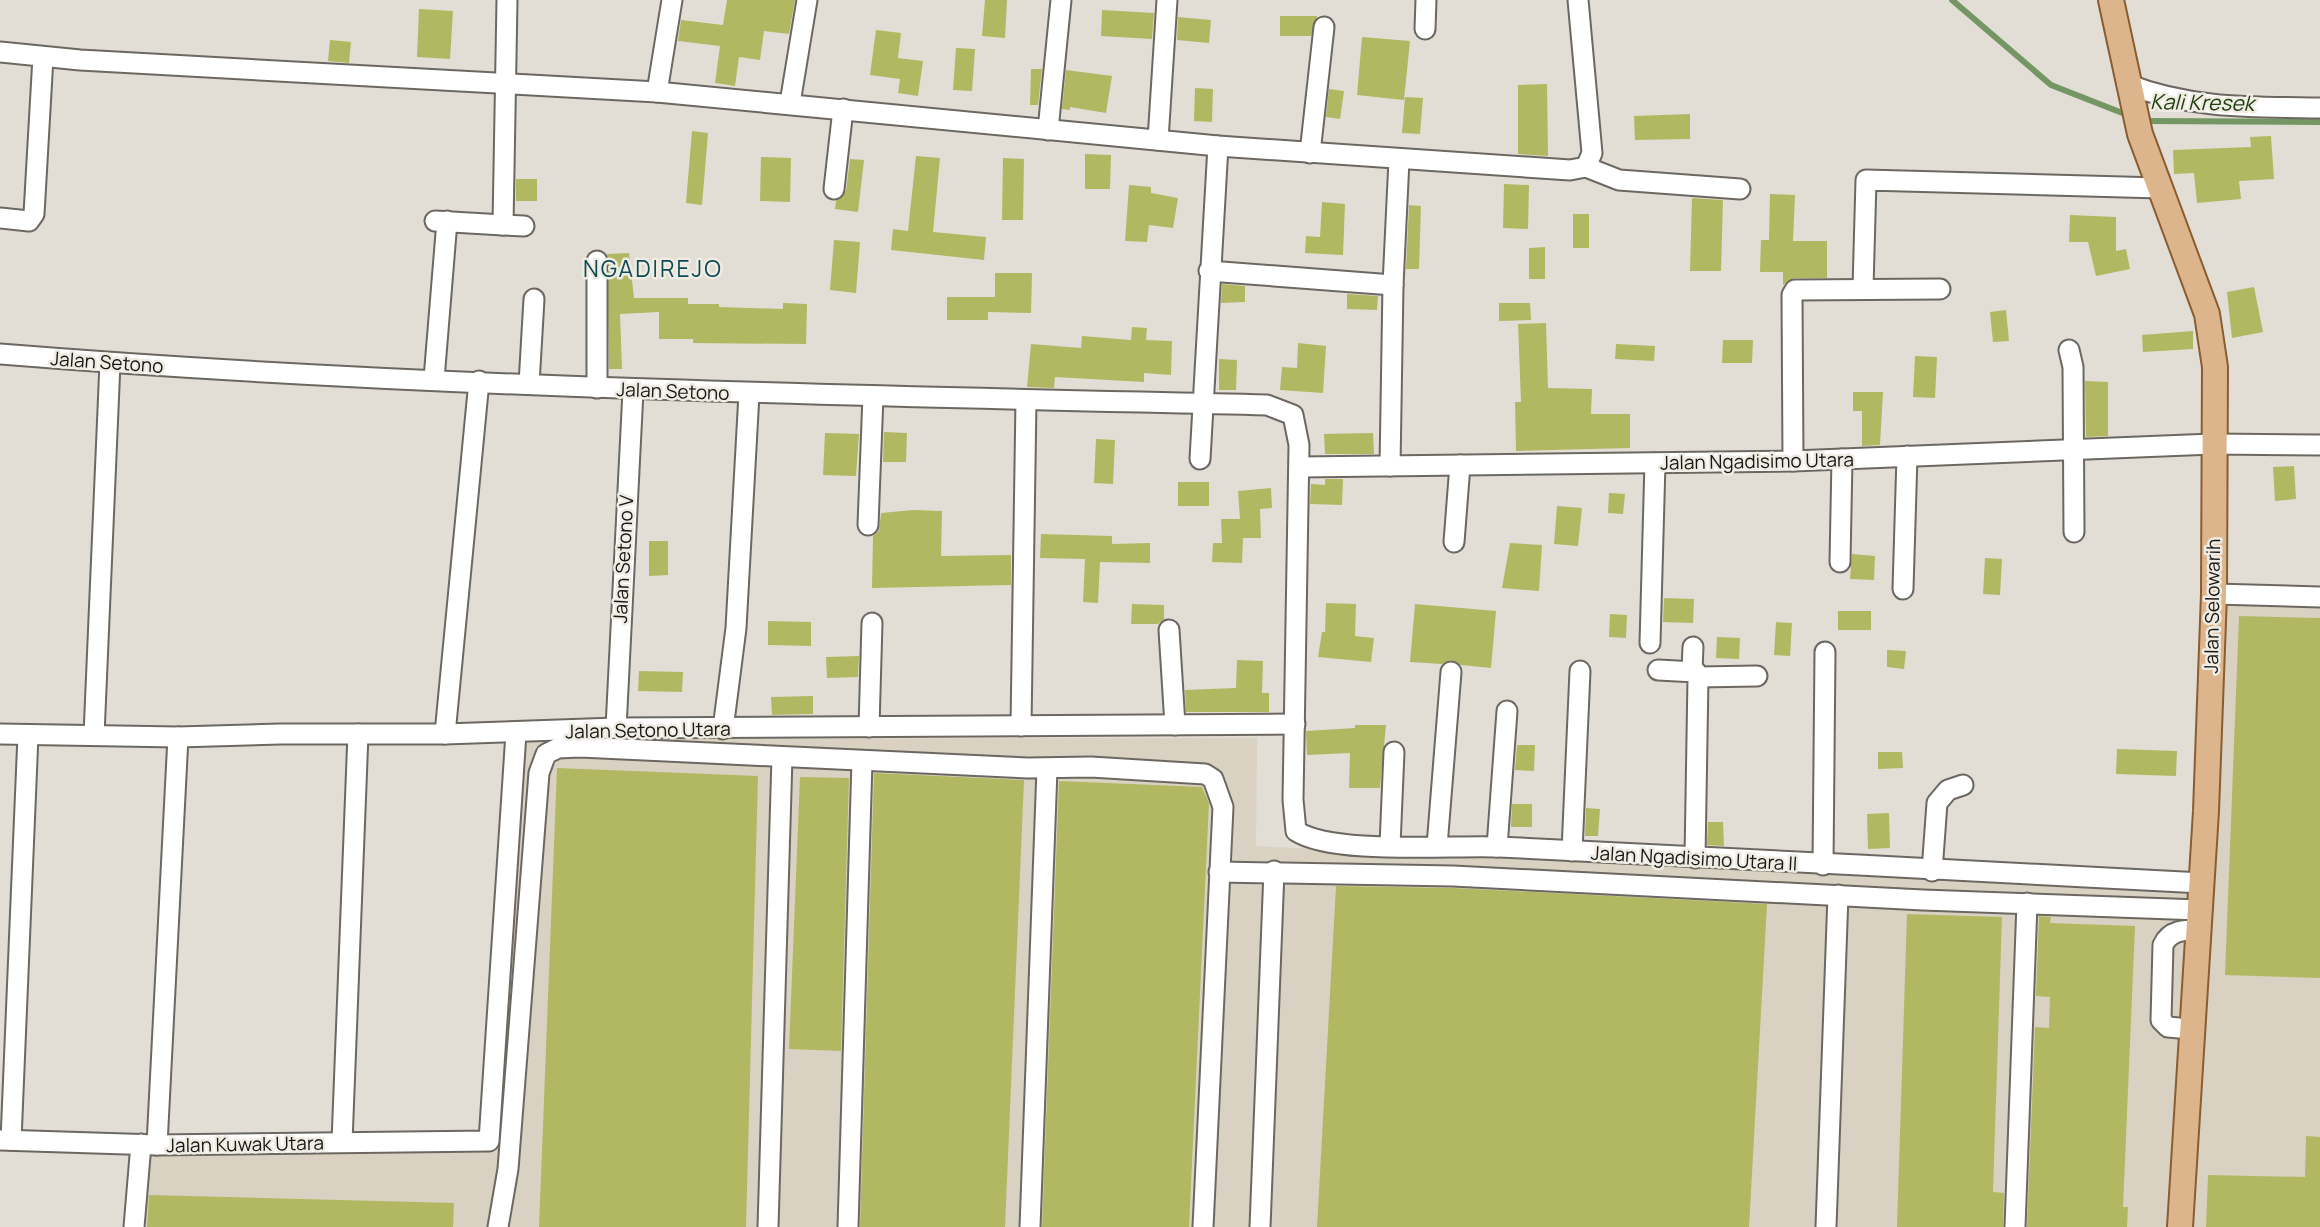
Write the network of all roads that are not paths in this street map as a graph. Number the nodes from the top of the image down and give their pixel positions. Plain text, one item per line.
1 (507, 0) edge
2 (673, 0) edge
3 (807, 0) edge
4 (1061, 0) edge
5 (1167, 0) edge
6 (1426, 0) edge
7 (1578, 0) edge
8 (2111, 0) edge
9 (1324, 27) dead end
10 (1425, 29) dead end
11 (0, 52) edge
12 (43, 57) junction
13 (506, 82) junction
14 (2129, 89) junction
15 (657, 92) junction
16 (790, 103) junction
17 (843, 108) junction
18 (2320, 108) edge
19 (1048, 130) junction
20 (1158, 140) junction
21 (1219, 146) junction
22 (1310, 153) junction
23 (1399, 160) junction
24 (1586, 167) junction
25 (2160, 188) junction
26 (834, 189) dead end
27 (1740, 189) dead end
28 (0, 218) edge
29 (503, 225) junction
30 (524, 226) dead end
31 (597, 261) dead end
32 (1209, 271) junction
33 (1393, 285) junction
34 (1863, 288) junction
35 (1940, 289) dead end
36 (534, 299) dead end
37 (2070, 350) dead end
38 (0, 354) edge
39 (110, 363) junction
40 (434, 379) junction
41 (479, 381) junction
42 (529, 384) junction
43 (597, 388) junction
44 (633, 391) junction
45 (749, 394) junction
46 (873, 396) junction
47 (1026, 400) junction
48 (1205, 403) junction
49 (2213, 444) junction
50 (2320, 446) edge
51 (2074, 450) junction
52 (1907, 456) junction
53 (1200, 459) dead end
54 (1842, 459) junction
55 (1793, 461) junction
56 (1655, 463) junction
57 (1460, 465) junction
58 (1391, 466) junction
59 (1300, 467) junction
60 (867, 525) dead end
61 (2074, 532) dead end
62 (1454, 542) dead end
63 (1840, 562) dead end
64 (1903, 589) dead end
65 (2214, 594) junction
66 (2320, 597) edge
67 (872, 623) dead end
68 (1169, 630) dead end
69 (1650, 643) dead end
70 (1693, 647) dead end
71 (1825, 652) dead end
72 (1658, 670) dead end
73 (1580, 671) dead end
74 (1451, 672) dead end
75 (1695, 674) junction
76 (1757, 676) dead end
77 (1507, 711) dead end
78 (1295, 724) junction
79 (1175, 725) junction
80 (1021, 726) junction
81 (869, 727) junction
82 (616, 728) junction
83 (723, 729) junction
84 (516, 733) junction
85 (0, 734) edge
86 (358, 734) junction
87 (445, 734) junction
88 (28, 735) junction
89 (94, 735) junction
90 (178, 737) junction
91 (1394, 752) dead end
92 (782, 757) junction
93 (862, 761) junction
94 (1047, 769) junction
95 (1963, 785) dead end
96 (1390, 845) junction
97 (1437, 846) junction
98 (1497, 847) junction
99 (1572, 851) junction
100 (1695, 858) junction
101 (1823, 865) junction
102 (1274, 871) junction
103 (1932, 871) junction
104 (1219, 872) junction
105 (2202, 883) junction
106 (1838, 895) junction
107 (2027, 903) junction
108 (2200, 920) junction
109 (2179, 1028) dead end
110 (6, 1140) edge
111 (342, 1142) junction
112 (149, 1144) junction
113 (134, 1227) edge
114 (498, 1227) edge
115 (768, 1227) edge
116 (848, 1227) edge
117 (1030, 1227) edge
118 (1203, 1227) edge
119 (1260, 1227) edge
120 (1826, 1227) edge
121 (2015, 1227) edge
122 (2180, 1227) edge

1 - 13 street
2 - 15 street
3 - 16 street
4 - 19 street
5 - 20 street
6 - 10 street
7 - 24 street
8 - 14 main road, Jalan Selowarih
9 - 22 street
11 - 12 street
12 - 13 street
12 - 28 street
13 - 15 street
13 - 29 street
14 - 18 street
14 - 25 main road, Jalan Selowarih
15 - 16 street
16 - 17 street
17 - 19 street
17 - 26 street
19 - 20 street
20 - 21 street
21 - 22 street
21 - 32 street
22 - 23 street
23 - 24 street
23 - 33 street
24 - 27 street
25 - 34 street
25 - 49 main road, Jalan Selowarih
29 - 30 street
29 - 40 street
31 - 43 street
32 - 33 street
32 - 48 street
33 - 58 street
34 - 35 street
34 - 55 street
36 - 42 street
37 - 51 street
38 - 39 street, Jalan Setono
39 - 40 street, Jalan Setono
39 - 89 street
40 - 41 street, Jalan Setono
41 - 42 street, Jalan Setono
41 - 87 street
42 - 43 street, Jalan Setono
43 - 44 street, Jalan Setono
44 - 45 street, Jalan Setono
44 - 82 street, Jalan Setono V
45 - 46 street, Jalan Setono
45 - 83 street
46 - 47 street, Jalan Setono
46 - 60 street
47 - 48 street, Jalan Setono
47 - 80 street
48 - 53 street
48 - 59 street, Jalan Setono
49 - 50 street, Jalan Ngadisimo Utara
49 - 51 street, Jalan Ngadisimo Utara
49 - 65 main road, Jalan Selowarih
51 - 52 street, Jalan Ngadisimo Utara
51 - 61 street
52 - 54 street, Jalan Ngadisimo Utara
52 - 64 street
54 - 55 street, Jalan Ngadisimo Utara
54 - 63 street
55 - 56 street, Jalan Ngadisimo Utara
56 - 57 street, Jalan Ngadisimo Utara
56 - 69 street
57 - 58 street, Jalan Ngadisimo Utara
57 - 62 street
58 - 59 street, Jalan Ngadisimo Utara
59 - 78 street
65 - 66 street
65 - 105 main road, Jalan Selowarih
67 - 81 street
68 - 79 street
70 - 75 street
71 - 101 street
72 - 75 street
73 - 99 street
74 - 97 street
75 - 76 street
75 - 100 street
77 - 98 street
78 - 79 street, Jalan Setono Utara
78 - 96 street, Jalan Ngadisimo Utara II
79 - 80 street, Jalan Setono Utara
80 - 81 street, Jalan Setono Utara
81 - 83 street, Jalan Setono Utara
82 - 83 street, Jalan Setono Utara
82 - 84 street, Jalan Setono Utara
84 - 87 street, Jalan Setono Utara
84 - 111 street, Jalan Kuwak Utara
85 - 88 street, Jalan Setono Utara
86 - 87 street, Jalan Setono Utara
86 - 90 street, Jalan Setono Utara
86 - 111 street
88 - 89 street, Jalan Setono Utara
88 - 110 street
89 - 90 street, Jalan Setono Utara
90 - 112 street
91 - 96 street
92 - 93 street
92 - 114 street
92 - 115 street
93 - 94 street
93 - 116 street
94 - 104 street
94 - 117 street
95 - 103 street
96 - 97 street, Jalan Ngadisimo Utara II
97 - 98 street, Jalan Ngadisimo Utara II
98 - 99 street, Jalan Ngadisimo Utara II
99 - 100 street, Jalan Ngadisimo Utara II
100 - 101 street, Jalan Ngadisimo Utara II
101 - 103 street, Jalan Ngadisimo Utara II
102 - 104 street
102 - 106 street
102 - 119 street
103 - 105 street, Jalan Ngadisimo Utara II
104 - 118 street
105 - 108 main road, Jalan Selowarih
106 - 107 street
106 - 120 street
107 - 108 street
107 - 121 street
108 - 109 street
108 - 122 main road, Jalan Selowarih
110 - 112 street, Jalan Kuwak Utara
111 - 112 street, Jalan Kuwak Utara
112 - 113 street

